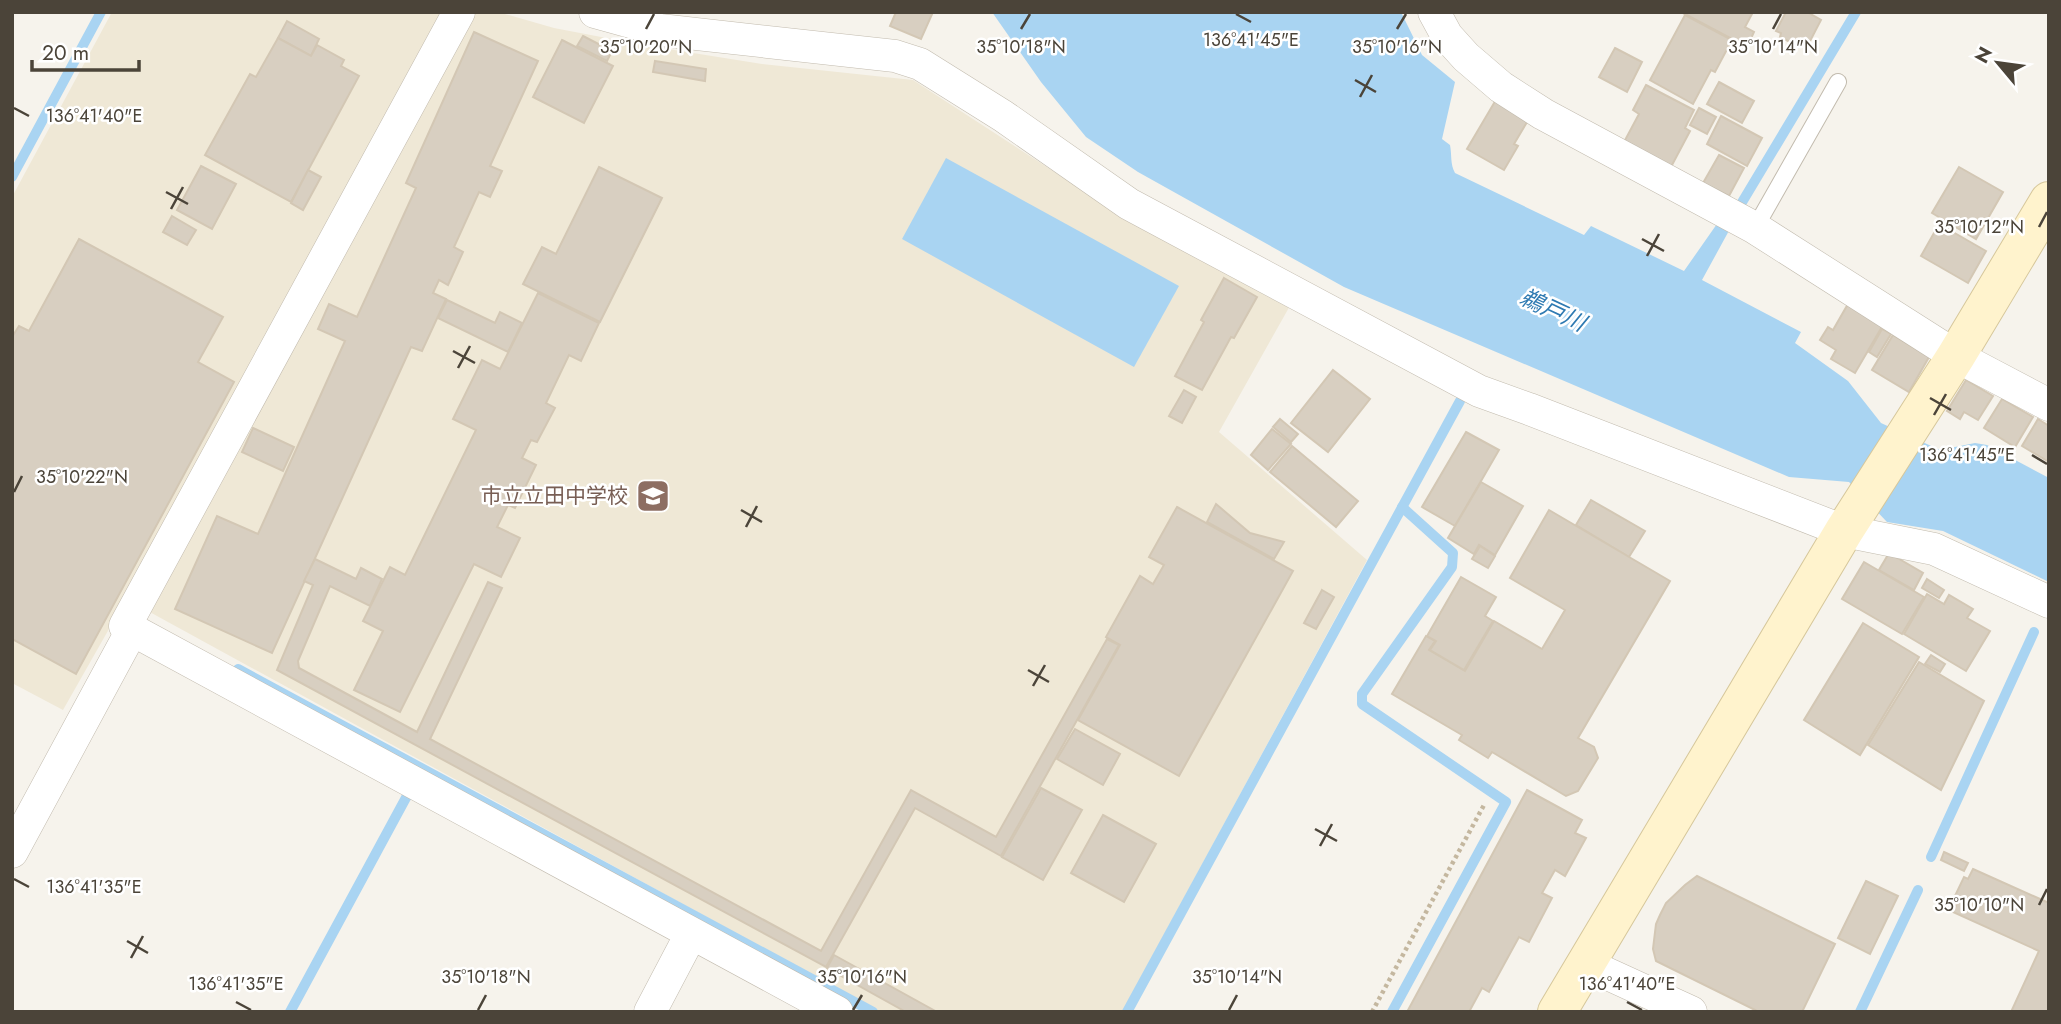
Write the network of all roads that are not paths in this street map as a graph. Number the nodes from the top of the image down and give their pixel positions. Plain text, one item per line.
1 (459, 12) edge
2 (595, 12) edge
3 (1434, 12) edge
4 (1838, 82) dead end
5 (2049, 201) edge
6 (1755, 228) junction
7 (1956, 356) junction
8 (2049, 405) edge
9 (1852, 518) junction
10 (2049, 602) edge
11 (132, 630) junction
12 (12, 852) edge
13 (691, 934) junction
14 (1586, 964) junction
15 (650, 1012) edge
16 (837, 1012) edge
17 (1557, 1012) edge
18 (1691, 1012) edge

1 - 11 street
2 - 9 street
3 - 6 street
4 - 6 lane
5 - 7 street
6 - 7 street
7 - 8 street
7 - 9 street
9 - 10 street
9 - 14 street
11 - 12 street
11 - 13 street
13 - 15 street
13 - 16 street
14 - 17 street
14 - 18 street

